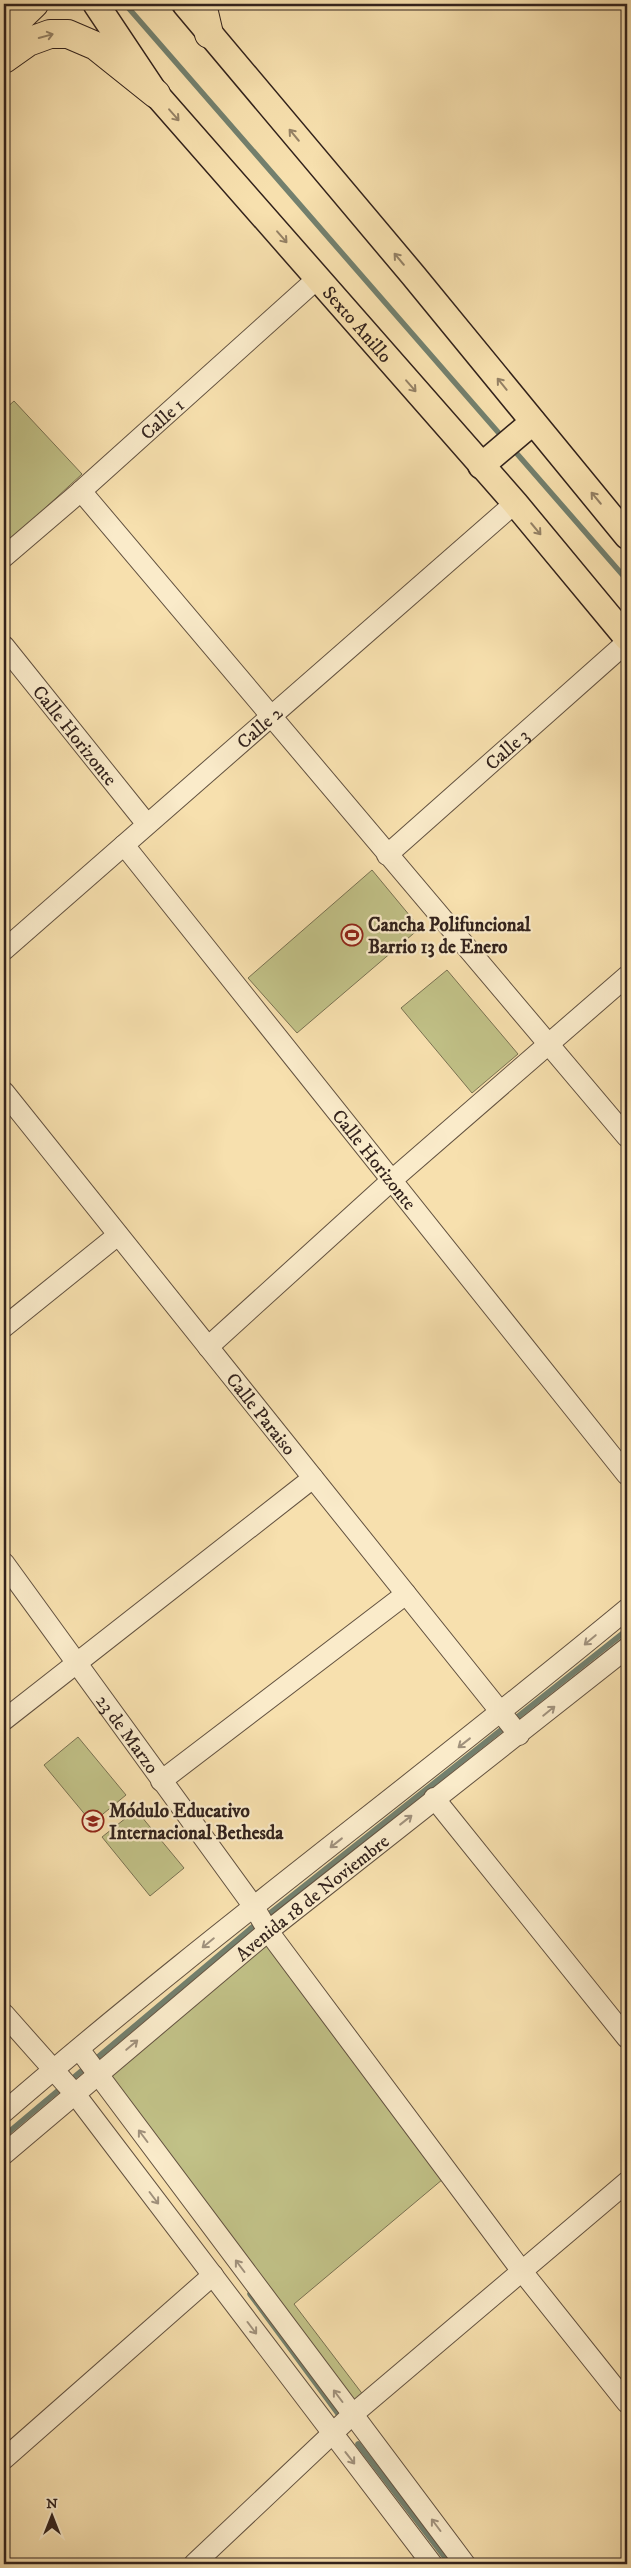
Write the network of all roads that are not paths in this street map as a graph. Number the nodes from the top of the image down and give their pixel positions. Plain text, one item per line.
1 (34, 4) edge
2 (96, 4) edge
3 (184, 4) edge
4 (202, 4) edge
5 (4, 34) edge
6 (210, 34) junction
7 (4, 59) edge
8 (156, 94) junction
9 (318, 278) junction
10 (527, 427) junction
11 (490, 459) junction
12 (81, 491) junction
13 (514, 503) junction
14 (627, 536) edge
15 (4, 557) edge
16 (627, 638) edge
17 (627, 642) edge
18 (4, 646) edge
19 (270, 716) junction
20 (146, 824) junction
21 (124, 845) junction
22 (387, 855) junction
23 (4, 950) edge
24 (627, 976) edge
25 (548, 1043) junction
26 (4, 1092) edge
27 (627, 1137) edge
28 (392, 1180) junction
29 (118, 1235) junction
30 (4, 1327) edge
31 (208, 1347) junction
32 (627, 1475) edge
33 (313, 1478) junction
34 (4, 1563) edge
35 (406, 1594) junction
36 (627, 1609) edge
37 (627, 1648) edge
38 (77, 1662) junction
39 (4, 1720) edge
40 (510, 1724) junction
41 (161, 1781) junction
42 (434, 1798) junction
43 (260, 1919) junction
44 (4, 2014) edge
45 (627, 2038) edge
46 (89, 2065) junction
47 (55, 2073) junction
48 (75, 2092) junction
49 (4, 2112) edge
50 (4, 2154) edge
51 (627, 2182) edge
52 (521, 2270) junction
53 (213, 2275) junction
54 (627, 2402) edge
55 (352, 2415) junction
56 (332, 2436) junction
57 (4, 2459) edge
58 (194, 2564) edge
59 (432, 2564) edge
60 (465, 2564) edge

1 - 5 highway
2 - 8 main road, Sexto Anillo
3 - 6 main road
4 - 6 highway
10 -> 6 main road
7 -> 8 highway
8 -> 9 main road, Sexto Anillo
9 -> 11 main road, Sexto Anillo
9 - 12 street, Calle 1
10 - 11 main road
14 -> 10 main road
11 - 13 main road, Sexto Anillo
12 - 15 street, Calle 1
12 - 19 street
13 -> 16 main road, Sexto Anillo
13 - 19 street, Calle 2
17 - 22 street, Calle 3
18 - 20 street, Calle Horizonte
19 - 20 street, Calle 2
19 - 22 street
20 - 21 street, Calle 2
21 - 23 street, Calle 2
21 - 28 street, Calle Horizonte
22 - 25 street
24 - 25 street
25 - 27 street
25 - 28 street
26 - 29 street, Calle Paraiso
28 - 31 street
28 - 32 street, Calle Horizonte
29 - 30 street
29 - 31 street, Calle Paraiso
31 - 33 street, Calle Paraiso
33 - 35 street, Calle Paraiso
33 - 38 street
34 - 38 street, 23 de Marzo
35 - 40 street, Calle Paraiso
35 - 41 street
36 -> 40 street, Avenida 18 de Noviembre
40 -> 37 street, Avenida 18 de Noviembre
38 - 39 street
38 - 41 street, 23 de Marzo
40 - 42 street, Avenida 18 de Noviembre
40 -> 43 street, Avenida 18 de Noviembre
41 - 43 street, 23 de Marzo
43 -> 42 street, Avenida 18 de Noviembre
42 - 45 street
43 -> 46 street, Avenida 18 de Noviembre
46 -> 43 street, Avenida 18 de Noviembre
43 - 52 street, 23 de Marzo
44 - 47 street
46 - 47 street, Avenida 18 de Noviembre
46 - 48 street, Avenida 18 de Noviembre
55 -> 46 street
47 - 48 street
47 - 49 street, Avenida 18 de Noviembre
48 - 50 street, Avenida 18 de Noviembre
48 -> 53 street
51 - 52 street
52 - 54 street, 23 de Marzo
52 - 55 street
53 -> 56 street
53 - 57 street
55 - 56 street
60 -> 55 street
56 - 58 street
56 -> 59 street

